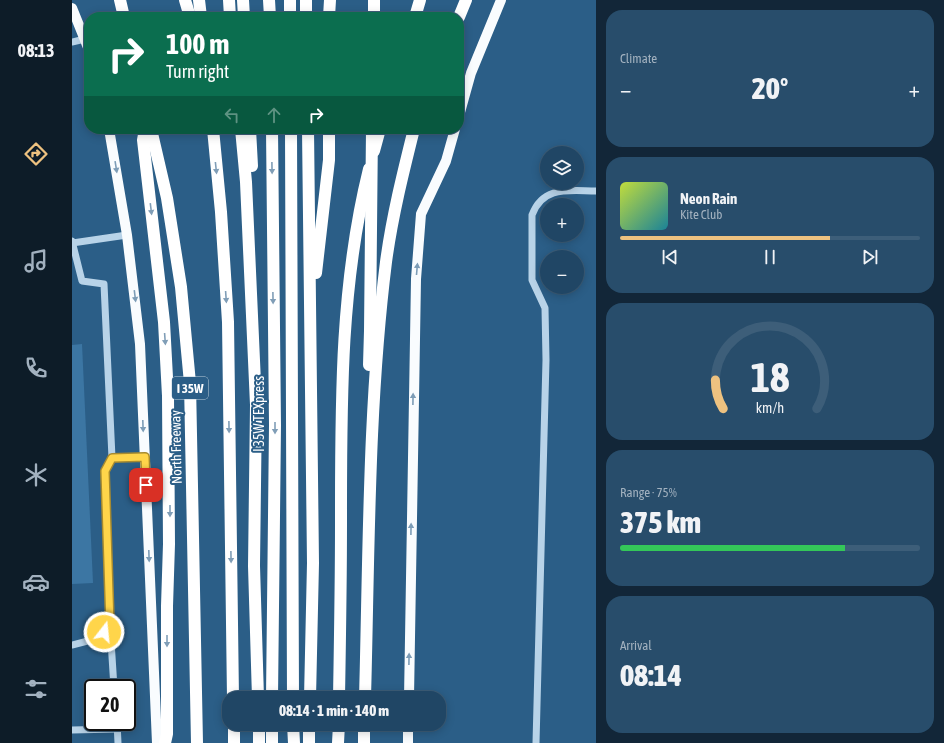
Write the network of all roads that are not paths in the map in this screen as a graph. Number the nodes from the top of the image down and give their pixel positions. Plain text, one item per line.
1 (120, 0) edge
2 (185, 0) edge
3 (199, 0) edge
4 (229, 0) edge
5 (243, 0) edge
6 (270, 0) edge
7 (290, 0) edge
8 (306, 0) edge
9 (330, 0) edge
10 (374, 0) edge
11 (420, 0) edge
12 (501, 0) edge
13 (72, 8) edge
14 (123, 12) edge
15 (189, 12) edge
16 (200, 12) edge
17 (230, 12) edge
18 (244, 12) edge
19 (270, 12) edge
20 (290, 12) edge
21 (306, 12) edge
22 (329, 12) edge
23 (374, 12) edge
24 (416, 12) edge
25 (84, 37) edge
26 (84, 39) edge
27 (72, 42) edge
28 (464, 98) edge
29 (110, 134) edge
30 (144, 134) edge
31 (152, 134) edge
32 (213, 134) edge
33 (241, 134) edge
34 (250, 134) edge
35 (272, 134) edge
36 (291, 134) edge
37 (308, 134) edge
38 (329, 134) edge
39 (372, 134) edge
40 (379, 134) edge
41 (413, 134) edge
42 (454, 134) edge
43 (596, 190) edge
44 (127, 235) junction
45 (72, 242) edge
46 (249, 247) junction
47 (310, 320) junction
48 (371, 384) junction
49 (145, 457) junction
50 (112, 458) junction
51 (110, 625) junction
52 (72, 645) edge
53 (113, 679) edge
54 (233, 691) edge
55 (258, 691) edge
56 (272, 691) edge
57 (293, 691) edge
58 (310, 691) edge
59 (339, 691) edge
60 (365, 691) edge
61 (409, 691) edge
62 (84, 729) edge
63 (72, 730) edge
64 (117, 731) edge
65 (234, 731) edge
66 (258, 731) edge
67 (272, 731) edge
68 (293, 731) edge
69 (309, 731) edge
70 (338, 731) edge
71 (364, 731) edge
72 (408, 731) edge
73 (118, 743) edge
74 (157, 743) edge
75 (165, 743) edge
76 (196, 743) edge
77 (234, 743) edge
78 (259, 743) edge
79 (272, 743) edge
80 (294, 743) edge
81 (309, 743) edge
82 (338, 743) edge
83 (364, 743) edge
84 (408, 743) edge
85 (536, 743) edge

1 - 14 highway
2 - 15 highway
3 - 16 highway
4 - 17 highway
5 - 18 highway
6 - 19 highway
7 - 20 highway
8 - 21 highway
9 - 22 highway
10 - 23 highway
11 - 24 highway
12 - 28 main road
13 - 25 main road
26 - 27 lane
29 -> 44 main road
30 -> 75 highway
31 - 76 highway, North Freeway / I 35W
32 -> 54 highway
33 - 46 highway
34 - 46 highway
35 -> 56 highway, I 35W TEXpress
36 - 57 highway
37 - 47 highway
38 - 47 highway
39 - 48 highway, bridge
40 - 59 highway
41 - 48 highway
61 -> 42 main road
43 - 85 lane
44 - 45 lane
44 -> 49 main road
45 - 50 lane
46 - 55 highway
47 - 58 highway
48 - 60 highway
49 - 50 lane
49 -> 74 main road
50 - 51 lane
51 - 52 lane
51 - 53 lane
62 - 63 lane
64 - 73 lane
65 - 77 highway
66 - 78 highway
67 - 79 highway
68 - 80 highway
69 - 81 highway
70 - 82 highway
71 - 83 highway
72 - 84 main road

